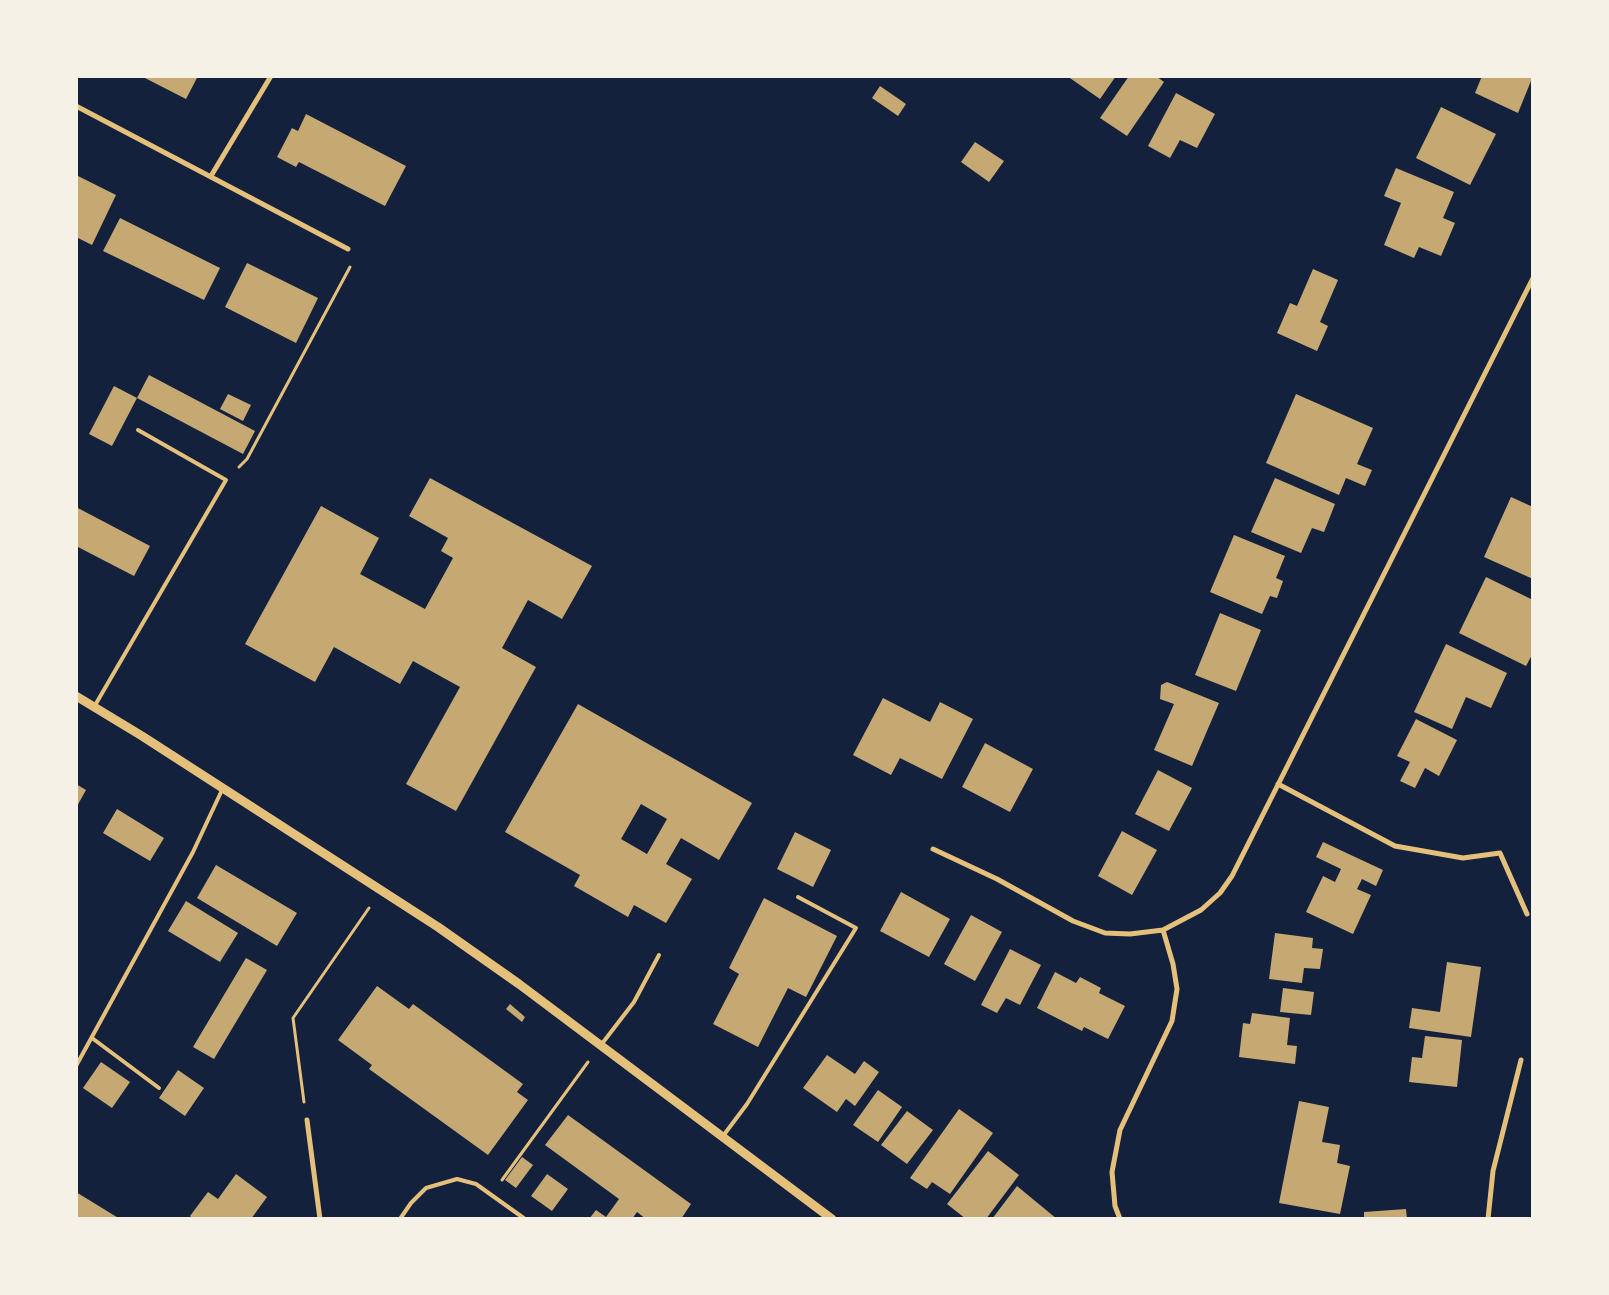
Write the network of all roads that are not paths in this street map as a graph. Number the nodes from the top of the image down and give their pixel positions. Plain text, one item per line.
1 (271, 76) edge
2 (76, 106) edge
3 (211, 176) junction
4 (348, 250) road end
5 (1533, 278) edge
6 (138, 430) dead end
7 (76, 696) edge
8 (94, 707) junction
9 (1278, 784) junction
10 (223, 788) junction
11 (934, 849) dead end
12 (798, 897) dead end
13 (1527, 914) dead end
14 (1163, 930) junction
15 (659, 955) dead end
16 (92, 1038) junction
17 (601, 1045) junction
18 (1521, 1060) dead end
19 (76, 1066) edge
20 (159, 1088) dead end
21 (306, 1120) road end
22 (723, 1136) junction
23 (320, 1219) edge
24 (400, 1219) edge
25 (525, 1219) edge
26 (832, 1219) edge
27 (1120, 1219) edge
28 (1488, 1219) edge

1 - 3 street
2 - 3 street
3 - 4 street
5 - 9 street
6 - 8 lane
7 - 8 street
8 - 10 street
9 - 13 street
9 - 14 street
10 - 16 lane
10 - 17 street
11 - 14 street
12 - 22 lane
14 - 27 street
15 - 17 lane
16 - 19 lane
16 - 20 lane
17 - 22 street
18 - 28 street
21 - 23 street
22 - 26 street
24 - 25 lane

